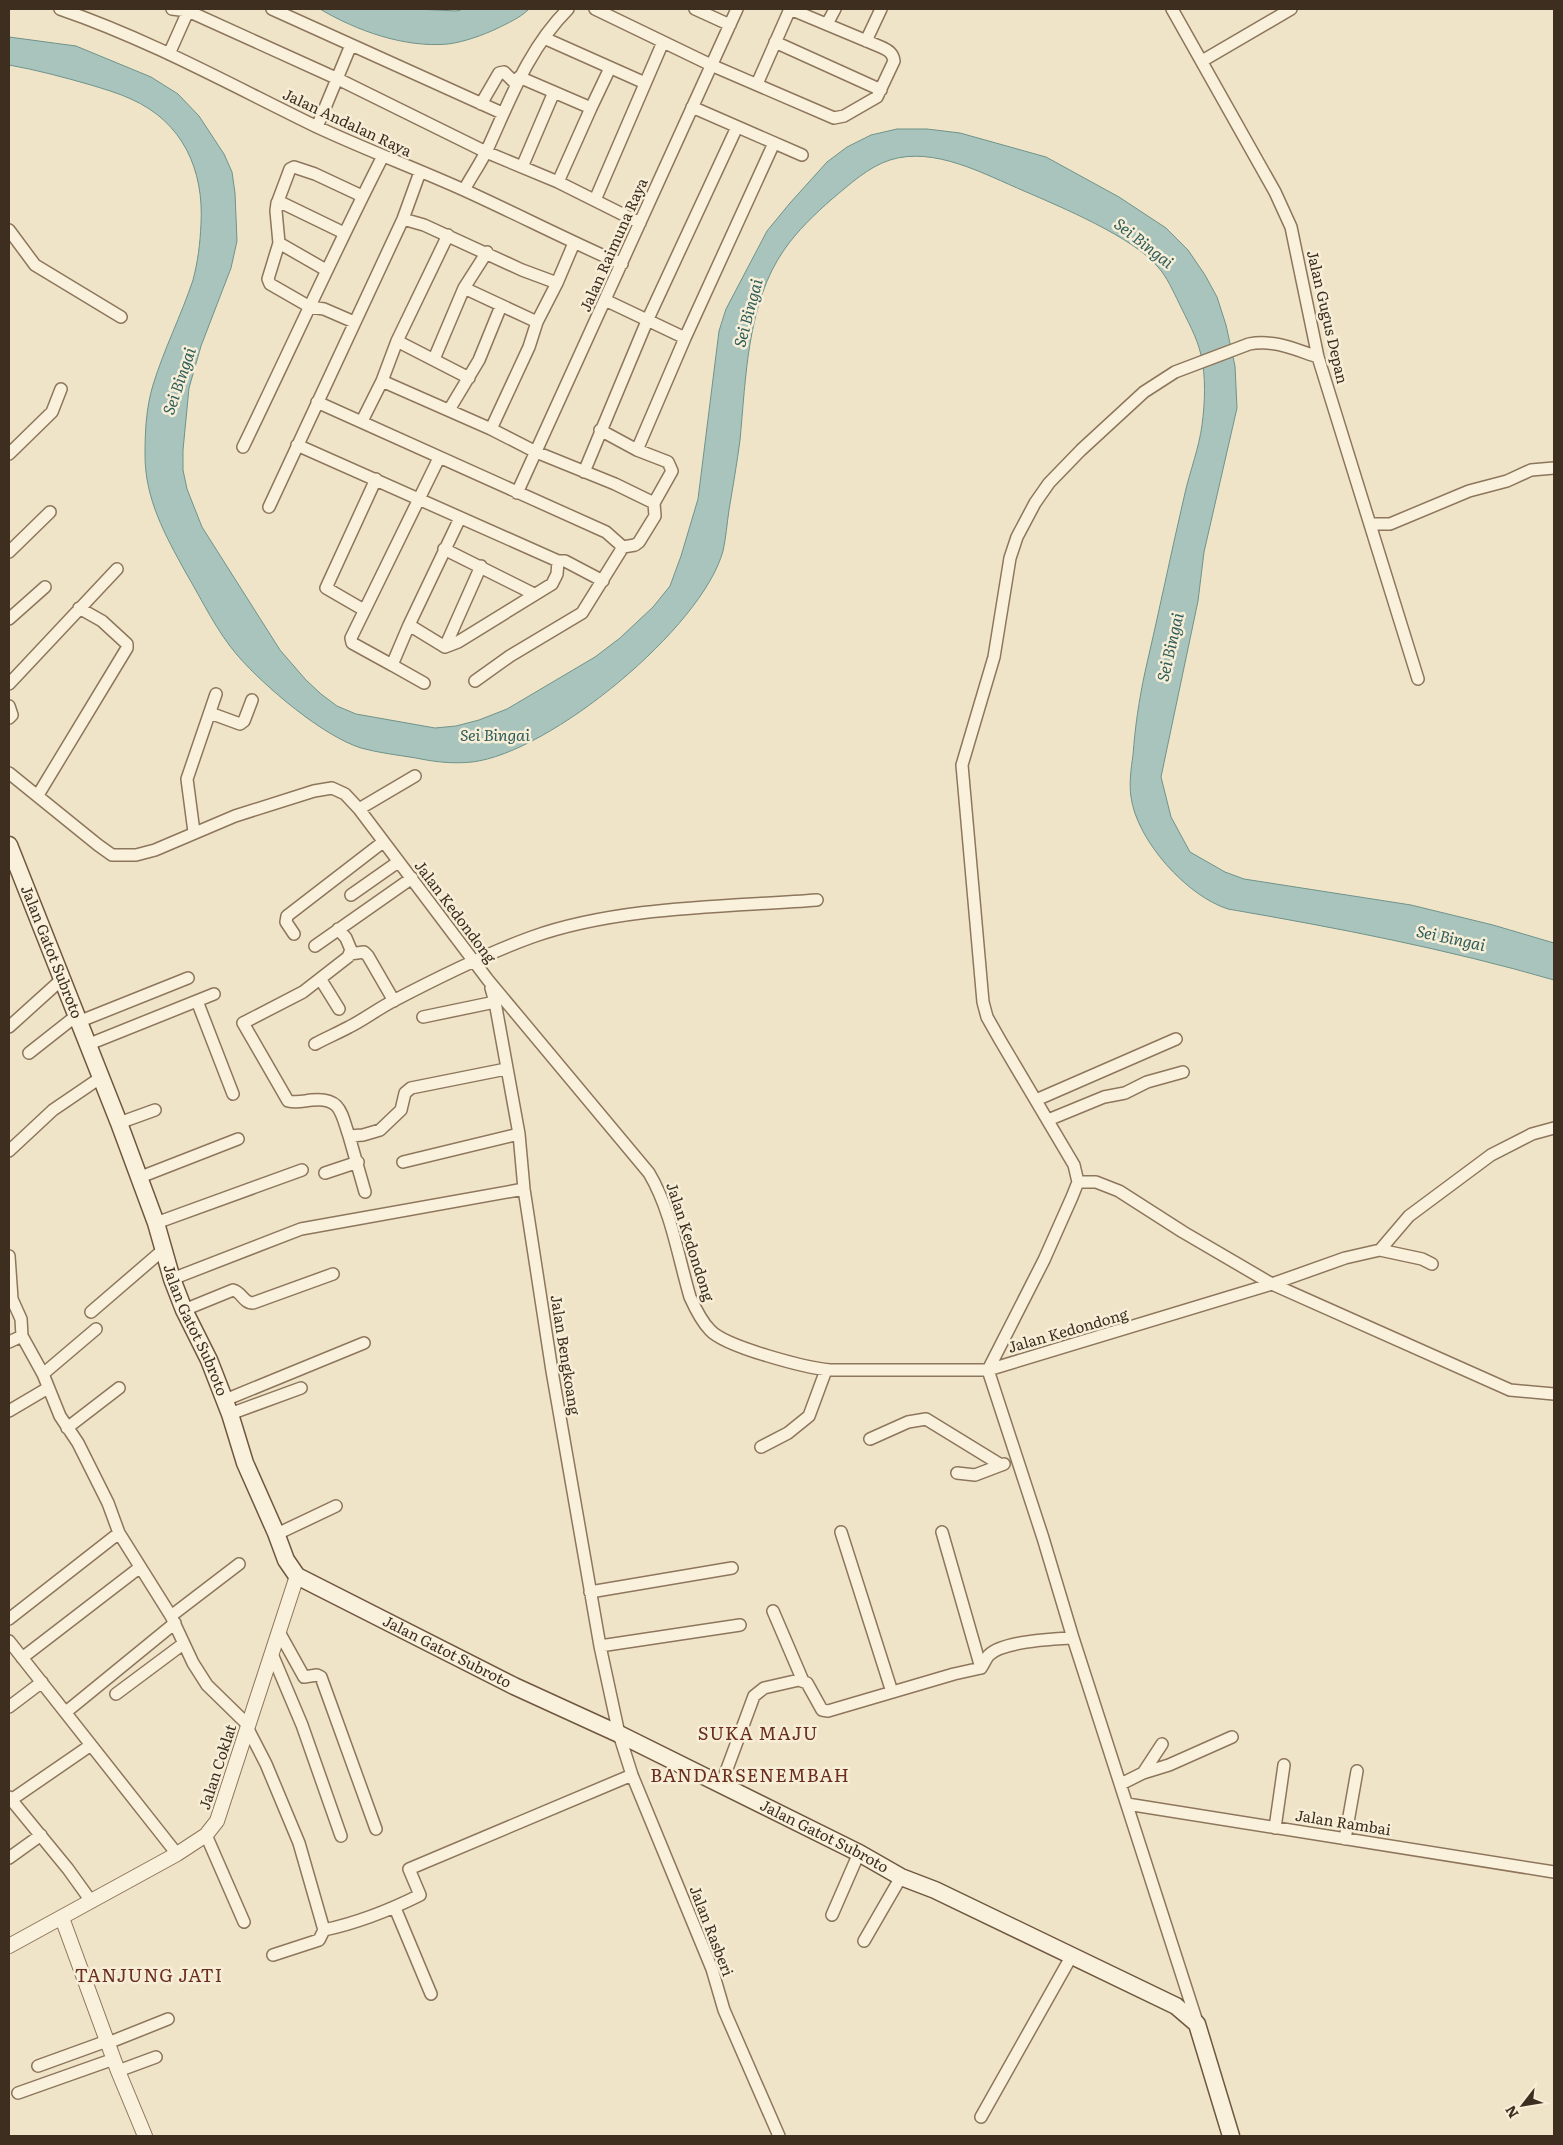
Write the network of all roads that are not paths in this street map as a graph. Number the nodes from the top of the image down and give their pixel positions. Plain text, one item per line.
1 (60, 9) edge
2 (172, 9) edge
3 (272, 9) edge
4 (568, 9) edge
5 (595, 9) edge
6 (695, 9) edge
7 (737, 9) edge
8 (835, 9) edge
9 (881, 9) edge
10 (1172, 9) edge
11 (1291, 9) edge
12 (188, 10) edge
13 (827, 24) junction
14 (730, 25) junction
15 (544, 38) junction
16 (663, 42) junction
17 (775, 42) junction
18 (866, 42) junction
19 (351, 45) junction
20 (169, 54) junction
21 (1202, 61) junction
22 (711, 65) junction
23 (610, 68) junction
24 (338, 79) junction
25 (517, 80) junction
26 (645, 82) junction
27 (757, 84) junction
28 (881, 90) junction
29 (554, 92) junction
30 (481, 104) junction
31 (692, 107) junction
32 (592, 108) junction
33 (502, 113) junction
34 (317, 127) junction
35 (737, 127) junction
36 (774, 143) junction
37 (486, 152) junction
38 (802, 155) dead end
39 (383, 156) junction
40 (522, 167) junction
41 (420, 172) junction
42 (558, 182) junction
43 (464, 190) junction
44 (362, 196) junction
45 (595, 200) junction
46 (278, 201) junction
47 (403, 219) junction
48 (640, 223) junction
49 (9, 230) edge
50 (344, 233) junction
51 (448, 235) junction
52 (278, 243) junction
53 (574, 243) junction
54 (487, 252) junction
55 (622, 264) junction
56 (326, 270) junction
57 (558, 283) junction
58 (464, 288) junction
59 (605, 300) junction
60 (501, 306) junction
61 (310, 307) junction
62 (121, 317) dead end
63 (647, 321) junction
64 (354, 322) junction
65 (537, 322) junction
66 (685, 338) junction
67 (397, 341) junction
68 (1318, 357) junction
69 (434, 359) junction
70 (470, 378) junction
71 (382, 381) junction
72 (61, 389) dead end
73 (317, 402) junction
74 (448, 410) junction
75 (362, 421) junction
76 (491, 429) junction
77 (600, 430) junction
78 (297, 445) junction
79 (243, 447) dead end
80 (637, 450) junction
81 (536, 452) junction
82 (9, 454) edge
83 (439, 458) junction
84 (1554, 468) edge
85 (584, 472) junction
86 (376, 479) junction
87 (517, 493) junction
88 (420, 498) junction
89 (654, 503) junction
90 (269, 507) dead end
91 (50, 512) dead end
92 (460, 518) junction
93 (1370, 524) junction
94 (623, 547) junction
95 (444, 549) junction
96 (9, 552) edge
97 (558, 561) junction
98 (481, 566) junction
99 (117, 569) dead end
100 (603, 581) junction
101 (45, 587) dead end
102 (534, 594) junction
103 (79, 608) junction
104 (364, 610) junction
105 (9, 619) edge
106 (409, 625) junction
107 (445, 647) junction
108 (392, 665) junction
109 (1418, 679) dead end
110 (475, 681) dead end
111 (424, 683) dead end
112 (9, 684) edge
113 (216, 694) dead end
114 (252, 700) dead end
115 (9, 706) edge
116 (210, 713) junction
117 (9, 718) edge
118 (9, 773) edge
119 (416, 776) dead end
120 (38, 795) junction
121 (359, 809) junction
122 (194, 832) junction
123 (383, 842) junction
124 (9, 845) edge
125 (398, 862) junction
126 (412, 878) junction
127 (351, 895) dead end
128 (817, 900) dead end
129 (338, 929) junction
130 (294, 934) dead end
131 (315, 946) dead end
132 (350, 954) junction
133 (474, 961) junction
134 (188, 978) dead end
135 (61, 980) junction
136 (321, 980) junction
137 (488, 980) junction
138 (214, 994) dead end
139 (197, 1001) junction
140 (394, 1001) junction
141 (496, 1002) junction
142 (339, 1009) dead end
143 (423, 1017) dead end
144 (77, 1019) junction
145 (9, 1027) edge
146 (1176, 1039) dead end
147 (315, 1044) dead end
148 (87, 1045) junction
149 (29, 1053) dead end
150 (506, 1069) junction
151 (1183, 1072) dead end
152 (100, 1078) junction
153 (233, 1094) dead end
154 (1036, 1100) junction
155 (155, 1110) dead end
156 (1048, 1120) junction
157 (120, 1124) junction
158 (1554, 1128) edge
159 (519, 1134) junction
160 (349, 1136) junction
161 (238, 1139) dead end
162 (9, 1151) edge
163 (358, 1162) junction
164 (403, 1162) dead end
165 (302, 1170) dead end
166 (325, 1173) dead end
167 (138, 1178) junction
168 (1078, 1182) junction
169 (524, 1189) junction
170 (365, 1192) dead end
171 (156, 1223) junction
172 (164, 1250) junction
173 (1380, 1250) junction
174 (9, 1256) edge
175 (1432, 1264) dead end
176 (332, 1274) dead end
177 (172, 1279) junction
178 (1272, 1284) junction
179 (184, 1310) junction
180 (91, 1312) dead end
181 (96, 1329) dead end
182 (22, 1336) junction
183 (9, 1342) edge
184 (364, 1343) dead end
185 (826, 1370) junction
186 (988, 1370) junction
187 (42, 1374) junction
188 (48, 1388) junction
189 (119, 1388) dead end
190 (301, 1388) dead end
191 (1554, 1394) edge
192 (227, 1407) junction
193 (9, 1411) edge
194 (67, 1428) junction
195 (870, 1439) dead end
196 (761, 1447) dead end
197 (1018, 1458) junction
198 (1001, 1465) junction
199 (957, 1473) dead end
200 (336, 1506) dead end
201 (841, 1532) dead end
202 (942, 1532) dead end
203 (119, 1533) junction
204 (277, 1534) junction
205 (239, 1564) dead end
206 (139, 1568) junction
207 (732, 1568) dead end
208 (297, 1576) junction
209 (590, 1592) junction
210 (773, 1611) dead end
211 (9, 1620) edge
212 (173, 1620) junction
213 (740, 1624) dead end
214 (278, 1632) junction
215 (1073, 1638) junction
216 (9, 1641) edge
217 (183, 1644) junction
218 (600, 1646) junction
219 (272, 1654) junction
220 (22, 1658) junction
221 (981, 1668) junction
222 (803, 1681) junction
223 (42, 1682) junction
224 (892, 1692) junction
225 (116, 1694) dead end
226 (9, 1707) edge
227 (66, 1712) junction
228 (248, 1727) junction
229 (619, 1734) junction
230 (1232, 1737) dead end
231 (91, 1744) junction
232 (1162, 1744) dead end
233 (1284, 1765) dead end
234 (1357, 1770) dead end
235 (1143, 1773) junction
236 (632, 1775) junction
237 (1121, 1784) junction
238 (721, 1785) junction
239 (10, 1798) edge
240 (1127, 1804) junction
241 (1275, 1828) junction
242 (376, 1829) dead end
243 (41, 1835) junction
244 (206, 1835) junction
245 (340, 1836) dead end
246 (1345, 1839) junction
247 (859, 1853) junction
248 (178, 1854) junction
249 (9, 1858) edge
250 (1554, 1872) edge
251 (901, 1877) junction
252 (91, 1901) junction
253 (395, 1908) junction
254 (832, 1915) dead end
255 (62, 1918) junction
256 (244, 1922) dead end
257 (324, 1930) junction
258 (864, 1941) dead end
259 (9, 1946) edge
260 (273, 1956) dead end
261 (1071, 1957) junction
262 (431, 1994) dead end
263 (168, 2020) dead end
264 (1197, 2024) junction
265 (107, 2042) junction
266 (156, 2058) dead end
267 (116, 2065) junction
268 (38, 2066) dead end
269 (18, 2093) dead end
270 (981, 2117) dead end
271 (145, 2136) edge
272 (779, 2136) edge
273 (1231, 2136) edge

1 - 20 street, Jalan Andalan Raya
2 - 12 street
3 - 19 street
4 - 15 street
5 - 16 street
6 - 14 street
7 - 14 street, Jalan Raimuna Raya
8 - 13 street
9 - 18 street
10 - 21 street, Jalan Gugus Depan
11 - 21 street
12 - 20 street
12 - 24 street
13 - 17 street
13 - 18 street
14 - 22 street, Jalan Raimuna Raya
15 - 23 street
15 - 25 street
16 - 22 street
16 - 26 street
17 - 27 street
17 - 28 street
18 - 28 street
19 - 24 street
19 - 30 street
20 - 34 street, Jalan Andalan Raya
21 - 68 street, Jalan Gugus Depan
22 - 27 street
22 - 31 street, Jalan Raimuna Raya
23 - 26 street
23 - 32 street
24 - 34 street
24 - 37 street
25 - 29 street
25 - 30 street
25 - 33 street
26 - 45 street
27 - 28 street
29 - 32 street
29 - 40 street
30 - 33 street
31 - 35 street
31 - 48 street, Jalan Raimuna Raya
32 - 42 street
33 - 37 street
34 - 39 street, Jalan Andalan Raya
35 - 36 street
35 - 63 street
36 - 38 street
36 - 66 street
37 - 40 street
37 - 43 street
39 - 41 street, Jalan Andalan Raya
39 - 44 street
40 - 42 street
41 - 43 street, Jalan Andalan Raya
41 - 47 street
42 - 45 street
43 - 53 street, Jalan Andalan Raya
44 - 46 street
44 - 50 street
45 - 48 street
46 - 50 street
46 - 52 street
47 - 51 street
47 - 64 street
48 - 55 street, Jalan Raimuna Raya
49 - 62 street
50 - 56 street
51 - 54 street
51 - 67 street
52 - 56 street
52 - 61 street
53 - 55 street, Jalan Andalan Raya
53 - 57 street
54 - 57 street
54 - 58 street
55 - 59 street, Jalan Raimuna Raya
56 - 61 street
57 - 65 street
58 - 60 street
58 - 69 street
59 - 63 street
59 - 81 street, Jalan Raimuna Raya
60 - 65 street
60 - 70 street
61 - 64 street
61 - 79 street
63 - 66 street
63 - 77 street
64 - 73 street
65 - 76 street
66 - 80 street
67 - 69 street
67 - 71 street
68 - 93 street, Jalan Gugus Depan
68 - 154 street
69 - 70 street
70 - 74 street
71 - 74 street
71 - 75 street
72 - 82 street
73 - 75 street
73 - 78 street
74 - 76 street
75 - 83 street
76 - 81 street
77 - 80 street
77 - 85 street
78 - 86 street
78 - 90 street
80 - 89 street
81 - 85 street
81 - 87 street, Jalan Raimuna Raya
83 - 87 street
83 - 88 street
84 - 93 street
85 - 89 street
86 - 88 street
86 - 104 street
87 - 94 street
88 - 92 street
88 - 104 street
89 - 94 street
91 - 96 street
92 - 95 street
92 - 97 street
93 - 109 street, Jalan Gugus Depan
94 - 100 street
95 - 98 street
95 - 106 street
97 - 100 street
97 - 102 street
98 - 102 street
98 - 107 street
99 - 103 street
100 - 110 street
101 - 105 street
102 - 107 street
103 - 112 street
103 - 120 street
104 - 108 street
106 - 107 street
106 - 108 street
108 - 111 street
113 - 116 street
114 - 116 street
115 - 117 street
116 - 122 street
118 - 120 street, Jalan Kedondong
119 - 121 street
120 - 122 street, Jalan Kedondong
121 - 122 street, Jalan Kedondong
121 - 123 street, Jalan Kedondong
123 - 125 street, Jalan Kedondong
123 - 130 street
124 - 135 main road, Jalan Gatot Subroto
125 - 126 street, Jalan Kedondong
125 - 127 street
126 - 129 street
126 - 133 street, Jalan Kedondong
128 - 133 street
129 - 131 street
129 - 132 street
132 - 136 street
132 - 140 street
133 - 137 street, Jalan Kedondong
133 - 140 street
134 - 144 street
135 - 144 main road, Jalan Gatot Subroto
135 - 145 street
136 - 142 street
136 - 160 street
137 - 141 street, Jalan Bengkoang
137 - 185 street, Jalan Kedondong
138 - 139 street
139 - 148 street
139 - 153 street
140 - 147 street
141 - 143 street
141 - 150 street, Jalan Bengkoang
144 - 148 main road, Jalan Gatot Subroto
144 - 149 street
146 - 154 street
148 - 152 main road, Jalan Gatot Subroto
150 - 159 street, Jalan Bengkoang
150 - 160 street
151 - 156 street
152 - 157 main road, Jalan Gatot Subroto
152 - 162 street
154 - 156 street
155 - 157 street
156 - 168 street
157 - 167 main road, Jalan Gatot Subroto
158 - 173 street
159 - 164 street
159 - 169 street, Jalan Bengkoang
160 - 163 street
161 - 167 street
163 - 166 street
163 - 170 street
165 - 171 street
167 - 171 main road, Jalan Gatot Subroto
168 - 178 street
168 - 186 street
169 - 177 street
169 - 209 street, Jalan Bengkoang
171 - 172 main road, Jalan Gatot Subroto
172 - 177 main road, Jalan Gatot Subroto
172 - 180 street
173 - 175 street
173 - 178 street, Jalan Kedondong
174 - 182 street
176 - 179 street
177 - 179 main road, Jalan Gatot Subroto
178 - 186 street, Jalan Kedondong
178 - 191 street
179 - 192 main road, Jalan Gatot Subroto
181 - 187 street
182 - 183 street
182 - 187 street
184 - 192 street
185 - 186 street, Jalan Kedondong
185 - 196 street
186 - 197 street
187 - 188 street
188 - 193 street
188 - 194 street
189 - 194 street
190 - 192 street
192 - 204 main road, Jalan Gatot Subroto
194 - 203 street
195 - 198 street
197 - 198 street
197 - 215 street
198 - 199 street
200 - 204 street
201 - 224 street
202 - 221 street
203 - 206 street
203 - 211 street
204 - 208 main road, Jalan Gatot Subroto
205 - 212 street
206 - 212 street
206 - 220 street
207 - 209 street
208 - 214 street, Jalan Coklat
208 - 229 main road, Jalan Gatot Subroto
209 - 218 street, Jalan Bengkoang
210 - 222 street
212 - 217 street
212 - 227 street
213 - 218 street
214 - 219 street, Jalan Coklat
214 - 242 street
215 - 221 street
215 - 237 street
216 - 220 street
217 - 225 street
217 - 228 street
218 - 229 street, Jalan Bengkoang
219 - 228 street, Jalan Coklat
219 - 245 street
220 - 223 street
221 - 224 street
222 - 224 street
222 - 238 street
223 - 226 street
223 - 227 street
227 - 231 street
228 - 244 street, Jalan Coklat
228 - 257 street
229 - 236 street, Jalan Rasberi
229 - 238 main road, Jalan Gatot Subroto
230 - 235 street
231 - 239 street
231 - 248 street
232 - 235 street
233 - 241 street
234 - 246 street
235 - 237 street
236 - 253 street
236 - 272 street, Jalan Rasberi
237 - 240 street
238 - 247 main road, Jalan Gatot Subroto
239 - 243 street
240 - 241 street, Jalan Rambai
240 - 264 street
241 - 246 street, Jalan Rambai
243 - 249 street
243 - 252 street
244 - 248 street, Jalan Coklat
244 - 256 street
246 - 250 street, Jalan Rambai
247 - 251 main road, Jalan Gatot Subroto
247 - 254 street
248 - 252 street, Jalan Coklat
251 - 258 street
251 - 261 main road, Jalan Gatot Subroto
252 - 255 street, Jalan Coklat
253 - 257 street
253 - 262 street
255 - 259 street, Jalan Coklat
255 - 265 street
257 - 260 street
261 - 264 main road, Jalan Gatot Subroto
261 - 270 street
263 - 265 street
264 - 273 main road
265 - 267 street
265 - 268 street
266 - 267 street
267 - 269 street
267 - 271 street

